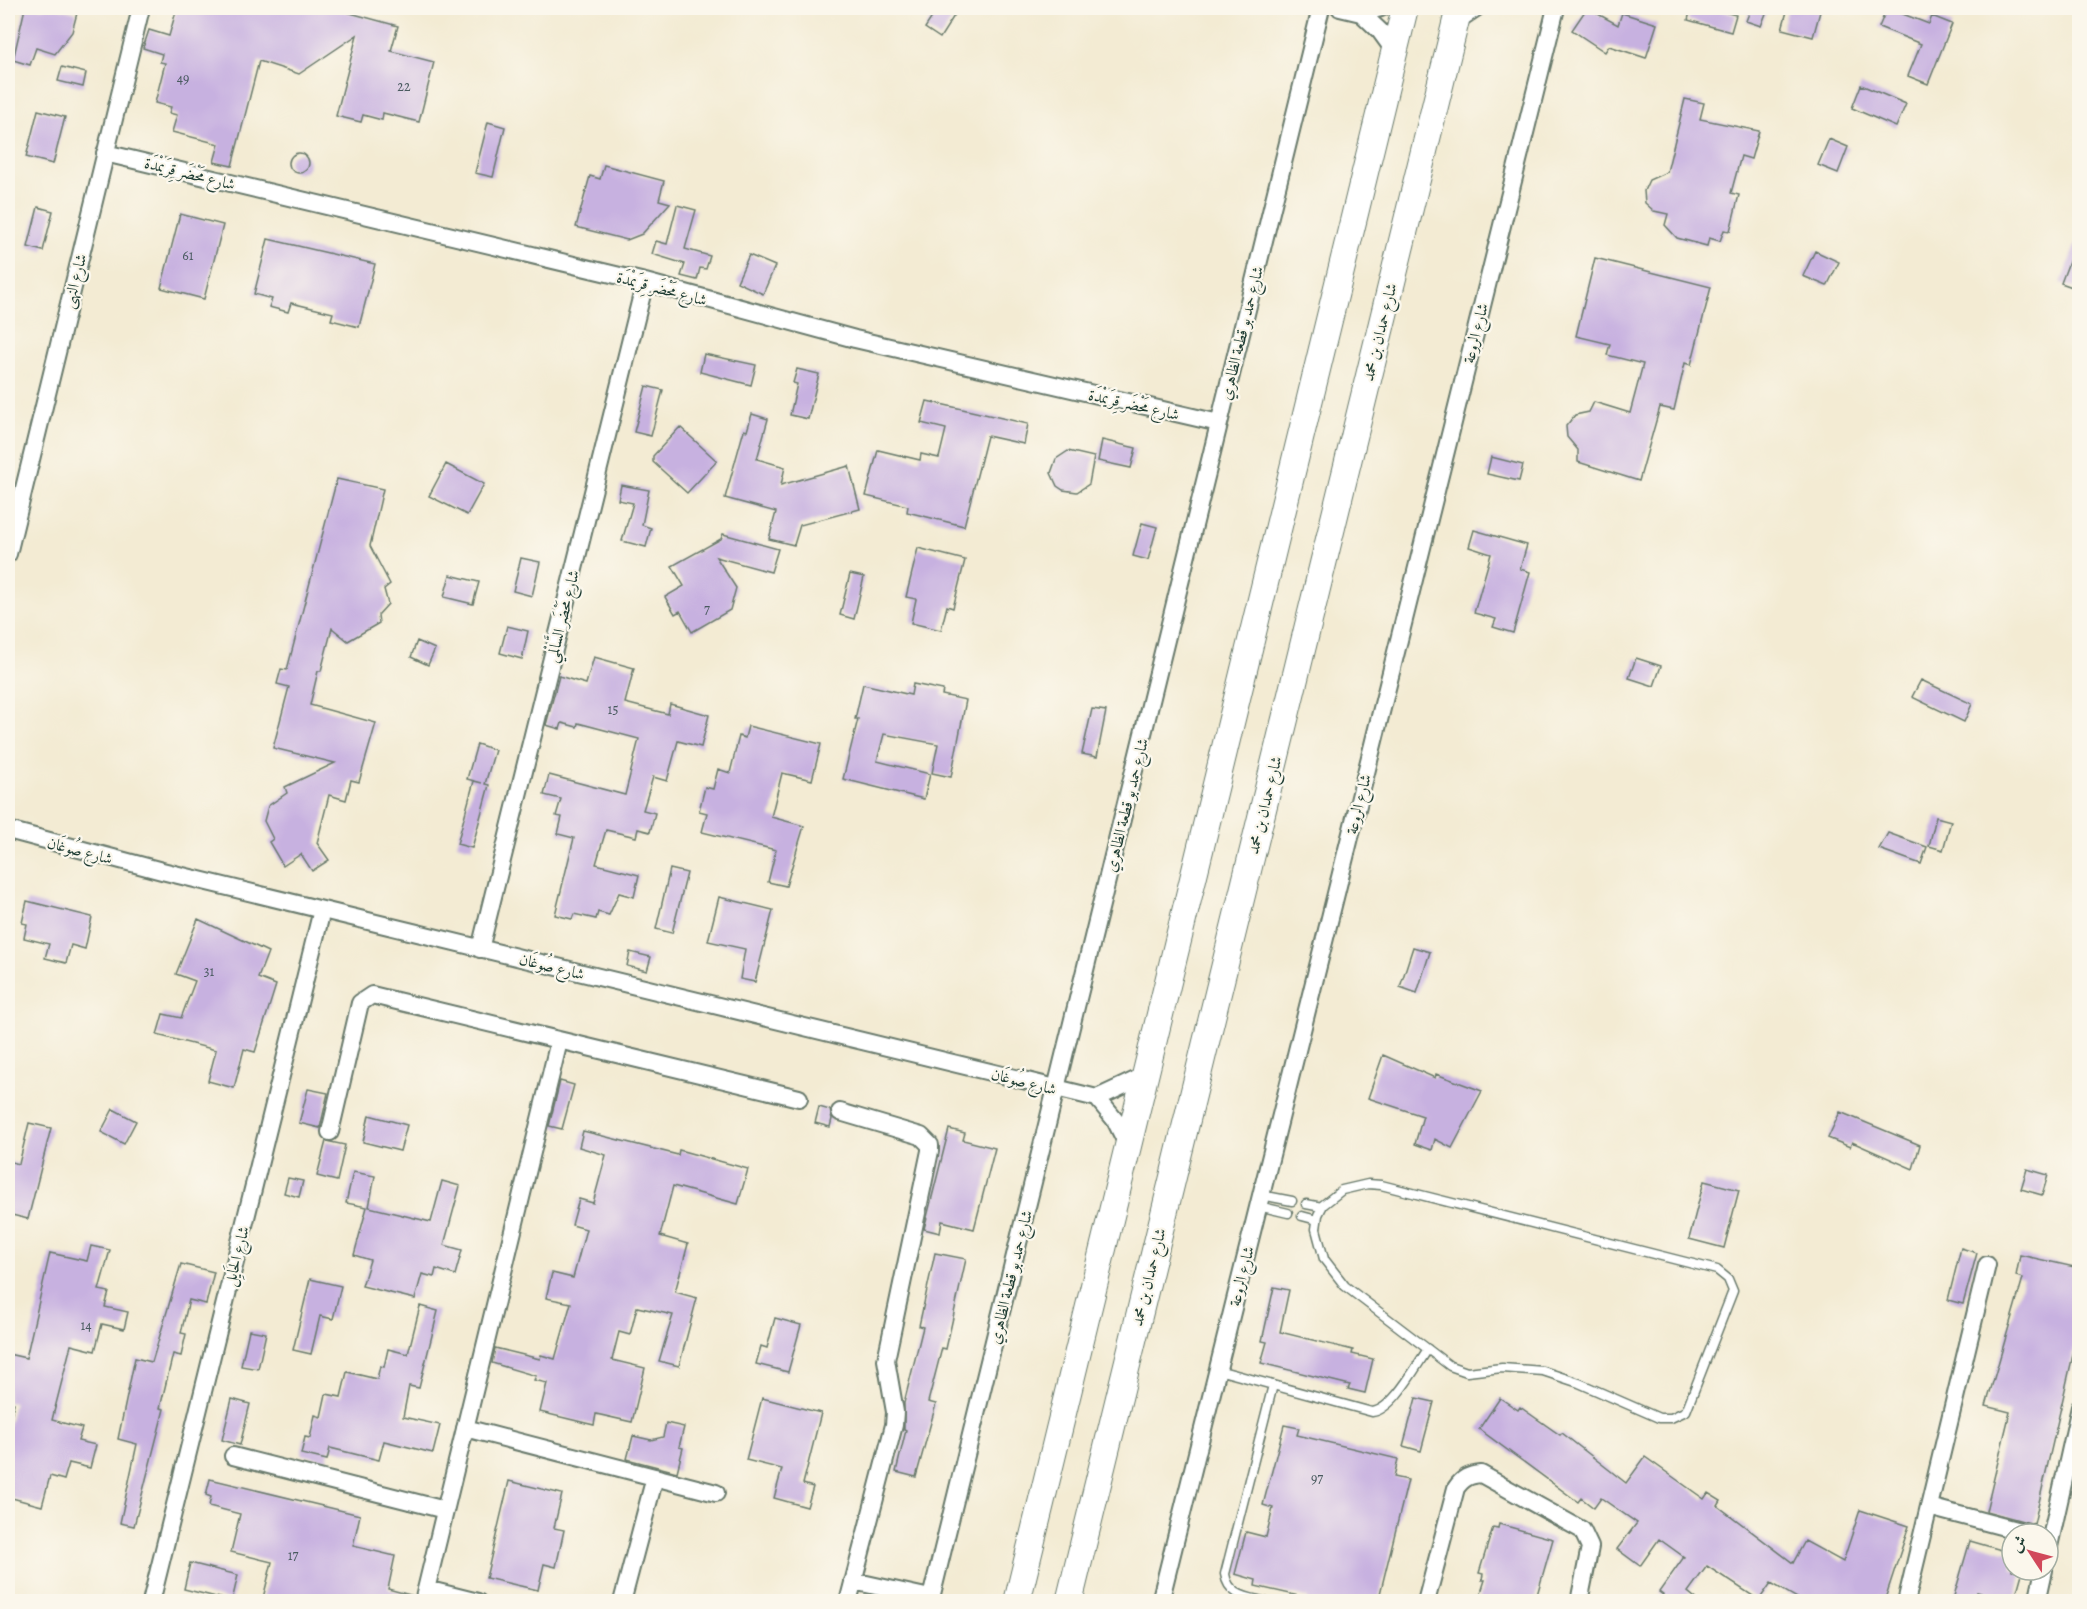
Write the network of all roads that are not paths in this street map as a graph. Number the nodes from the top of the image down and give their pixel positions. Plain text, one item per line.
1 (141, 8) edge
2 (1321, 8) edge
3 (1340, 8) edge
4 (1381, 8) edge
5 (1405, 8) edge
6 (1556, 8) edge
7 (1463, 12) edge
8 (1361, 13) junction
9 (1396, 53) junction
10 (105, 153) junction
11 (645, 282) junction
12 (1219, 423) junction
13 (8, 554) edge
14 (8, 831) edge
15 (322, 910) junction
16 (480, 949) junction
17 (559, 1041) junction
18 (1144, 1076) junction
19 (1056, 1089) junction
20 (799, 1098) dead end
21 (1097, 1098) junction
22 (840, 1112) dead end
23 (330, 1132) dead end
24 (1128, 1146) junction
25 (1260, 1200) junction
26 (1292, 1201) dead end
27 (1306, 1204) dead end
28 (1322, 1207) junction
29 (1288, 1213) dead end
30 (1302, 1216) dead end
31 (1317, 1220) junction
32 (1987, 1265) dead end
33 (1428, 1349) junction
34 (1218, 1370) junction
35 (1273, 1386) junction
36 (2079, 1407) edge
37 (465, 1428) junction
38 (233, 1456) dead end
39 (655, 1477) junction
40 (716, 1493) dead end
41 (1929, 1507) junction
42 (445, 1510) junction
43 (2054, 1522) edge
44 (2000, 1526) edge
45 (854, 1581) junction
46 (2041, 1582) edge
47 (424, 1595) edge
48 (930, 1600) edge
49 (151, 1602) edge
50 (478, 1602) edge
51 (622, 1602) edge
52 (848, 1602) edge
53 (1017, 1602) edge
54 (1069, 1602) edge
55 (1160, 1602) edge
56 (1266, 1602) edge
57 (1426, 1602) edge
58 (1579, 1602) edge
59 (1906, 1602) edge
60 (2037, 1602) edge

1 - 10 street, شارع النهى
2 - 12 street, شارع حمد بو قطعة الظاهري
3 - 8 street
4 - 8 street
5 - 9 main road
6 - 25 street, شارع الروعة
7 - 54 main road, شارع حمدان بن محمد
8 - 9 street
9 - 18 main road
10 - 11 street, شارع مَحْضَر قِرَيمْدَة
10 - 13 street, شارع النهى
11 - 12 street, شارع مَحْضَر قِرَيمْدَة
11 - 16 street, شارع مَحْضَر السَّالْمي
12 - 19 street, شارع حمد بو قطعة الظاهري
14 - 15 street, شارع صُوغَان
15 - 16 street, شارع صُوغَان
15 - 49 street, شارع الحَايِل
16 - 19 street, شارع صُوغَان
17 - 20 street
17 - 23 street
17 - 37 street
18 - 21 street
18 - 24 main road
19 - 21 street, شارع صُوغَان
19 - 48 street, شارع حمد بو قطعة الظاهري
21 - 24 street
22 - 45 street
24 - 53 main road
25 - 26 lane
25 - 29 lane
25 - 34 street, شارع الروعة
27 - 28 lane
28 - 31 lane
28 - 33 lane
30 - 31 lane
31 - 33 lane
32 - 41 street
33 - 35 lane
34 - 35 lane
34 - 55 street, شارع الروعة
35 - 56 lane
36 - 43 street
37 - 39 street
37 - 42 street
38 - 42 street
39 - 40 street
39 - 51 street
41 - 44 street
41 - 59 street
42 - 47 street
45 - 48 street
45 - 52 street
46 - 60 street
47 - 50 street
57 - 58 street

